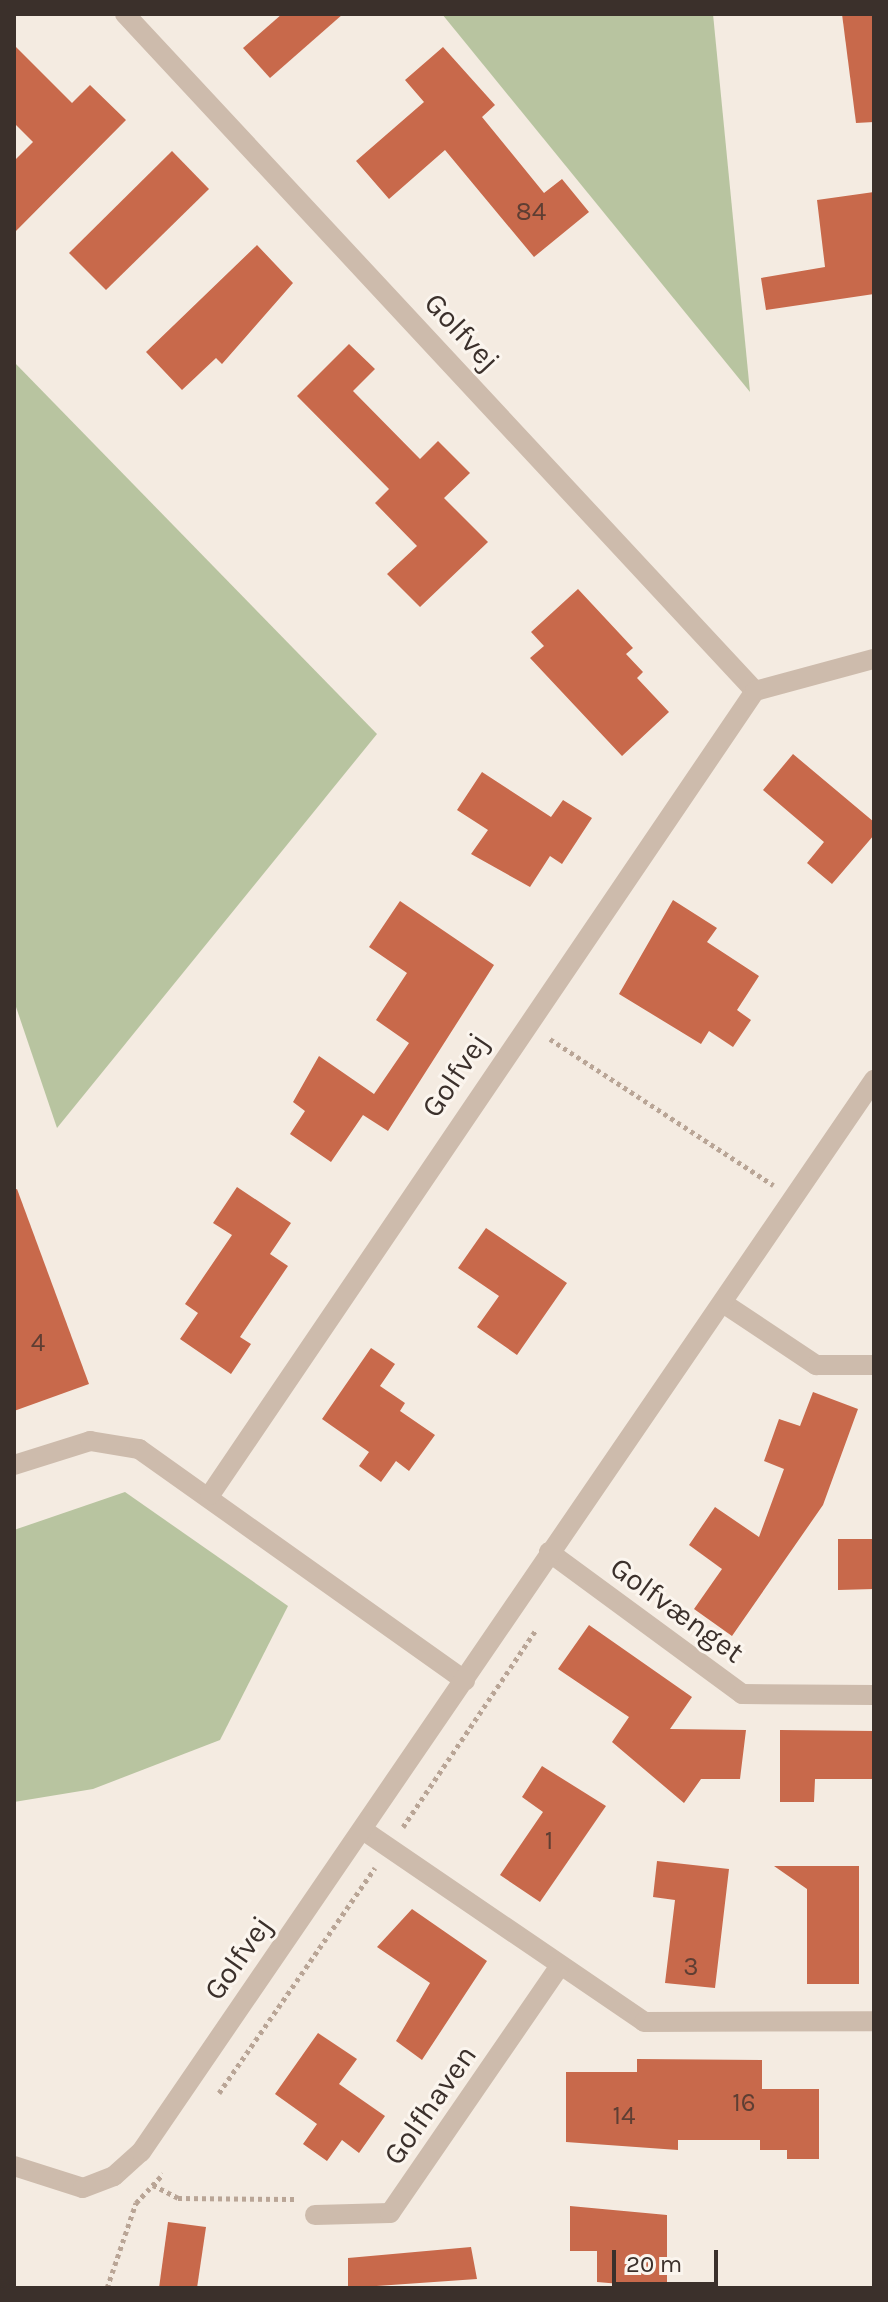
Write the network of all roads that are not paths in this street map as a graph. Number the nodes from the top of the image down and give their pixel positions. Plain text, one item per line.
1 (125, 14) edge
2 (874, 659) edge
3 (755, 691) junction
4 (874, 1080) edge
5 (723, 1303) junction
6 (874, 1365) edge
7 (14, 1465) edge
8 (210, 1495) junction
9 (549, 1552) junction
10 (465, 1681) junction
11 (874, 1695) edge
12 (363, 1830) junction
13 (559, 1967) junction
14 (874, 2021) edge
15 (14, 2166) edge
16 (315, 2215) road end

1 - 3 street, Golfvej
2 - 3 street
3 - 8 street, Golfvej
4 - 5 street, Golfvej
5 - 6 street
5 - 9 street, Golfvej
7 - 8 street
8 - 10 street
9 - 10 street, Golfvej
9 - 11 street, Golfvænget
10 - 12 street, Golfvej
12 - 13 street
12 - 15 street, Golfvej
13 - 14 street
13 - 16 street, Golfhaven

